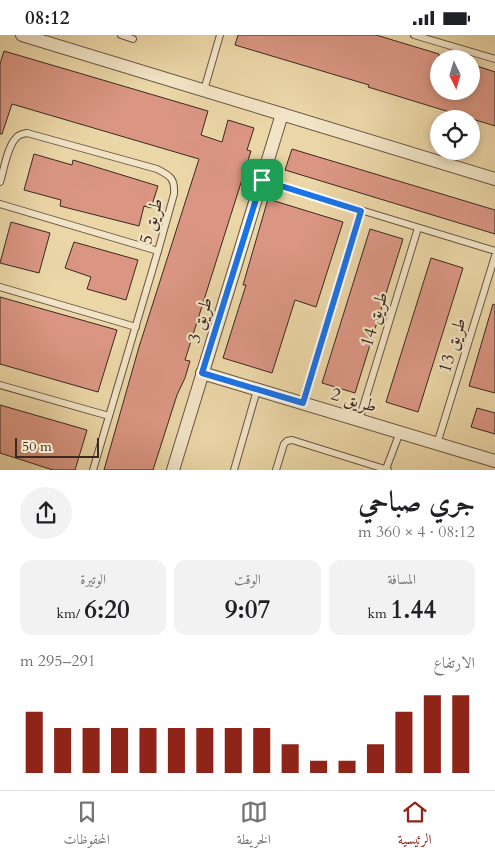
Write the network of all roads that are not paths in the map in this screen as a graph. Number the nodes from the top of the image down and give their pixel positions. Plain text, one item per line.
1 (22, 35) edge
2 (121, 35) edge
3 (220, 35) edge
4 (414, 35) edge
5 (133, 39) dead end
6 (495, 59) edge
7 (204, 90) junction
8 (282, 114) junction
9 (495, 179) edge
10 (262, 180) junction
11 (0, 182) edge
12 (0, 204) edge
13 (361, 211) junction
14 (418, 228) junction
15 (158, 251) junction
16 (495, 251) edge
17 (495, 256) edge
18 (0, 287) edge
19 (136, 327) junction
20 (202, 373) junction
21 (0, 385) edge
22 (257, 390) junction
23 (303, 403) junction
24 (108, 416) junction
25 (359, 420) junction
26 (400, 432) junction
27 (438, 444) junction
28 (493, 462) edge
29 (93, 470) edge
30 (173, 470) edge
31 (234, 470) edge
32 (276, 470) edge
33 (387, 470) edge

1 - 7 street
2 - 5 lane
3 - 7 lane
4 - 6 lane
7 - 8 street
8 - 9 street
8 - 10 street, طريق 3
10 - 13 lane
10 - 20 street, طريق 3
11 - 15 lane, طريق 5
12 - 15 lane
13 - 14 lane
13 - 23 lane
14 - 16 lane
14 - 25 lane, طريق 14
15 - 19 lane, طريق 5
17 - 27 lane, طريق 13
18 - 19 lane
19 - 24 lane, طريق 5
20 - 22 street, طريق 2
20 - 30 street, طريق 3
21 - 24 lane
22 - 23 street, طريق 2
22 - 31 lane
23 - 25 street, طريق 2
24 - 29 lane, طريق 5
25 - 26 street, طريق 2
26 - 27 street, طريق 2
26 - 33 lane
27 - 28 street, طريق 2
32 - 33 lane

